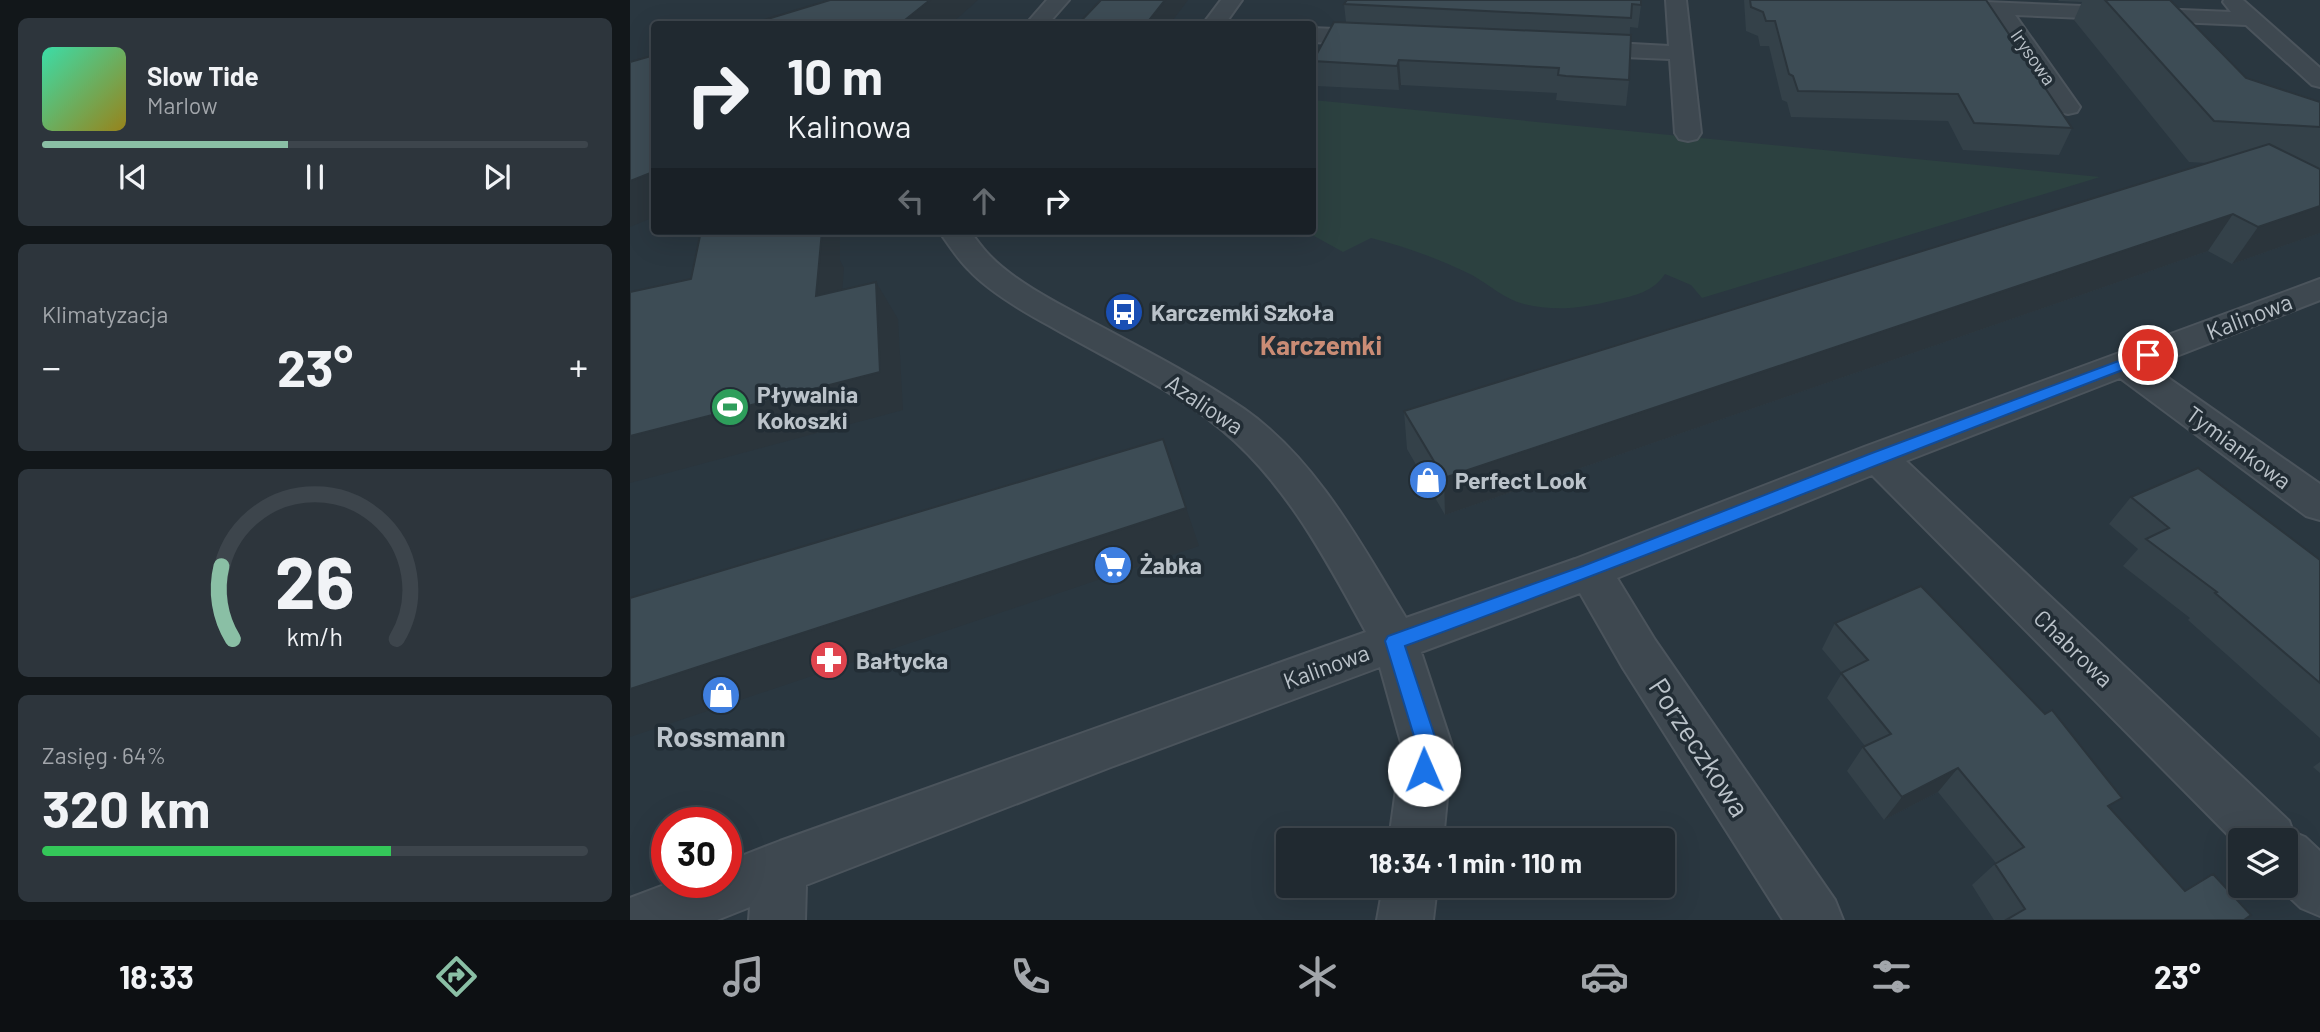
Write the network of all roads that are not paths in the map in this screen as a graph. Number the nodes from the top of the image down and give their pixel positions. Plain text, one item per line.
1 (1059, 0) edge
2 (1232, 0) edge
3 (1676, 0) edge
4 (2163, 0) edge
5 (2230, 0) edge
6 (1914, 4) edge
7 (1999, 7) junction
8 (2179, 16) junction
9 (2252, 19) junction
10 (1040, 21) edge
11 (1216, 21) edge
12 (1316, 35) edge
13 (1408, 40) edge
14 (2206, 43) edge
15 (1558, 47) edge
16 (1681, 53) junction
17 (2318, 77) edge
18 (2068, 107) dead end
19 (1688, 133) dead end
20 (957, 235) edge
21 (2320, 289) edge
22 (2124, 364) junction
23 (1878, 457) junction
24 (2320, 505) edge
25 (1590, 571) junction
26 (1395, 641) junction
27 (1417, 828) edge
28 (2258, 828) edge
29 (2298, 868) edge
30 (2320, 889) edge
31 (778, 894) edge
32 (1408, 898) edge
33 (645, 920) edge
34 (1405, 920) edge
35 (1815, 920) edge

1 - 10 street
2 - 11 street
3 - 16 street
4 - 8 street
5 - 9 street
6 - 7 street, Irysowa
7 - 8 street, Irysowa
7 - 18 street, Irysowa
8 - 9 street, Irysowa
8 - 14 street
9 - 17 street
12 - 13 street
15 - 16 street
16 - 19 street
20 - 26 street, Azaliowa
21 - 22 street, Kalinowa
22 - 23 street, Kalinowa
22 - 24 street, Tymiankowa
23 - 25 street, Kalinowa
23 - 28 street, Chabrowa
25 - 26 street, Kalinowa
25 - 35 street, Porzeczkowa
26 - 27 street, Azaliowa
26 - 31 street, Kalinowa
29 - 30 street
31 - 33 street, Kalinowa
32 - 34 street

